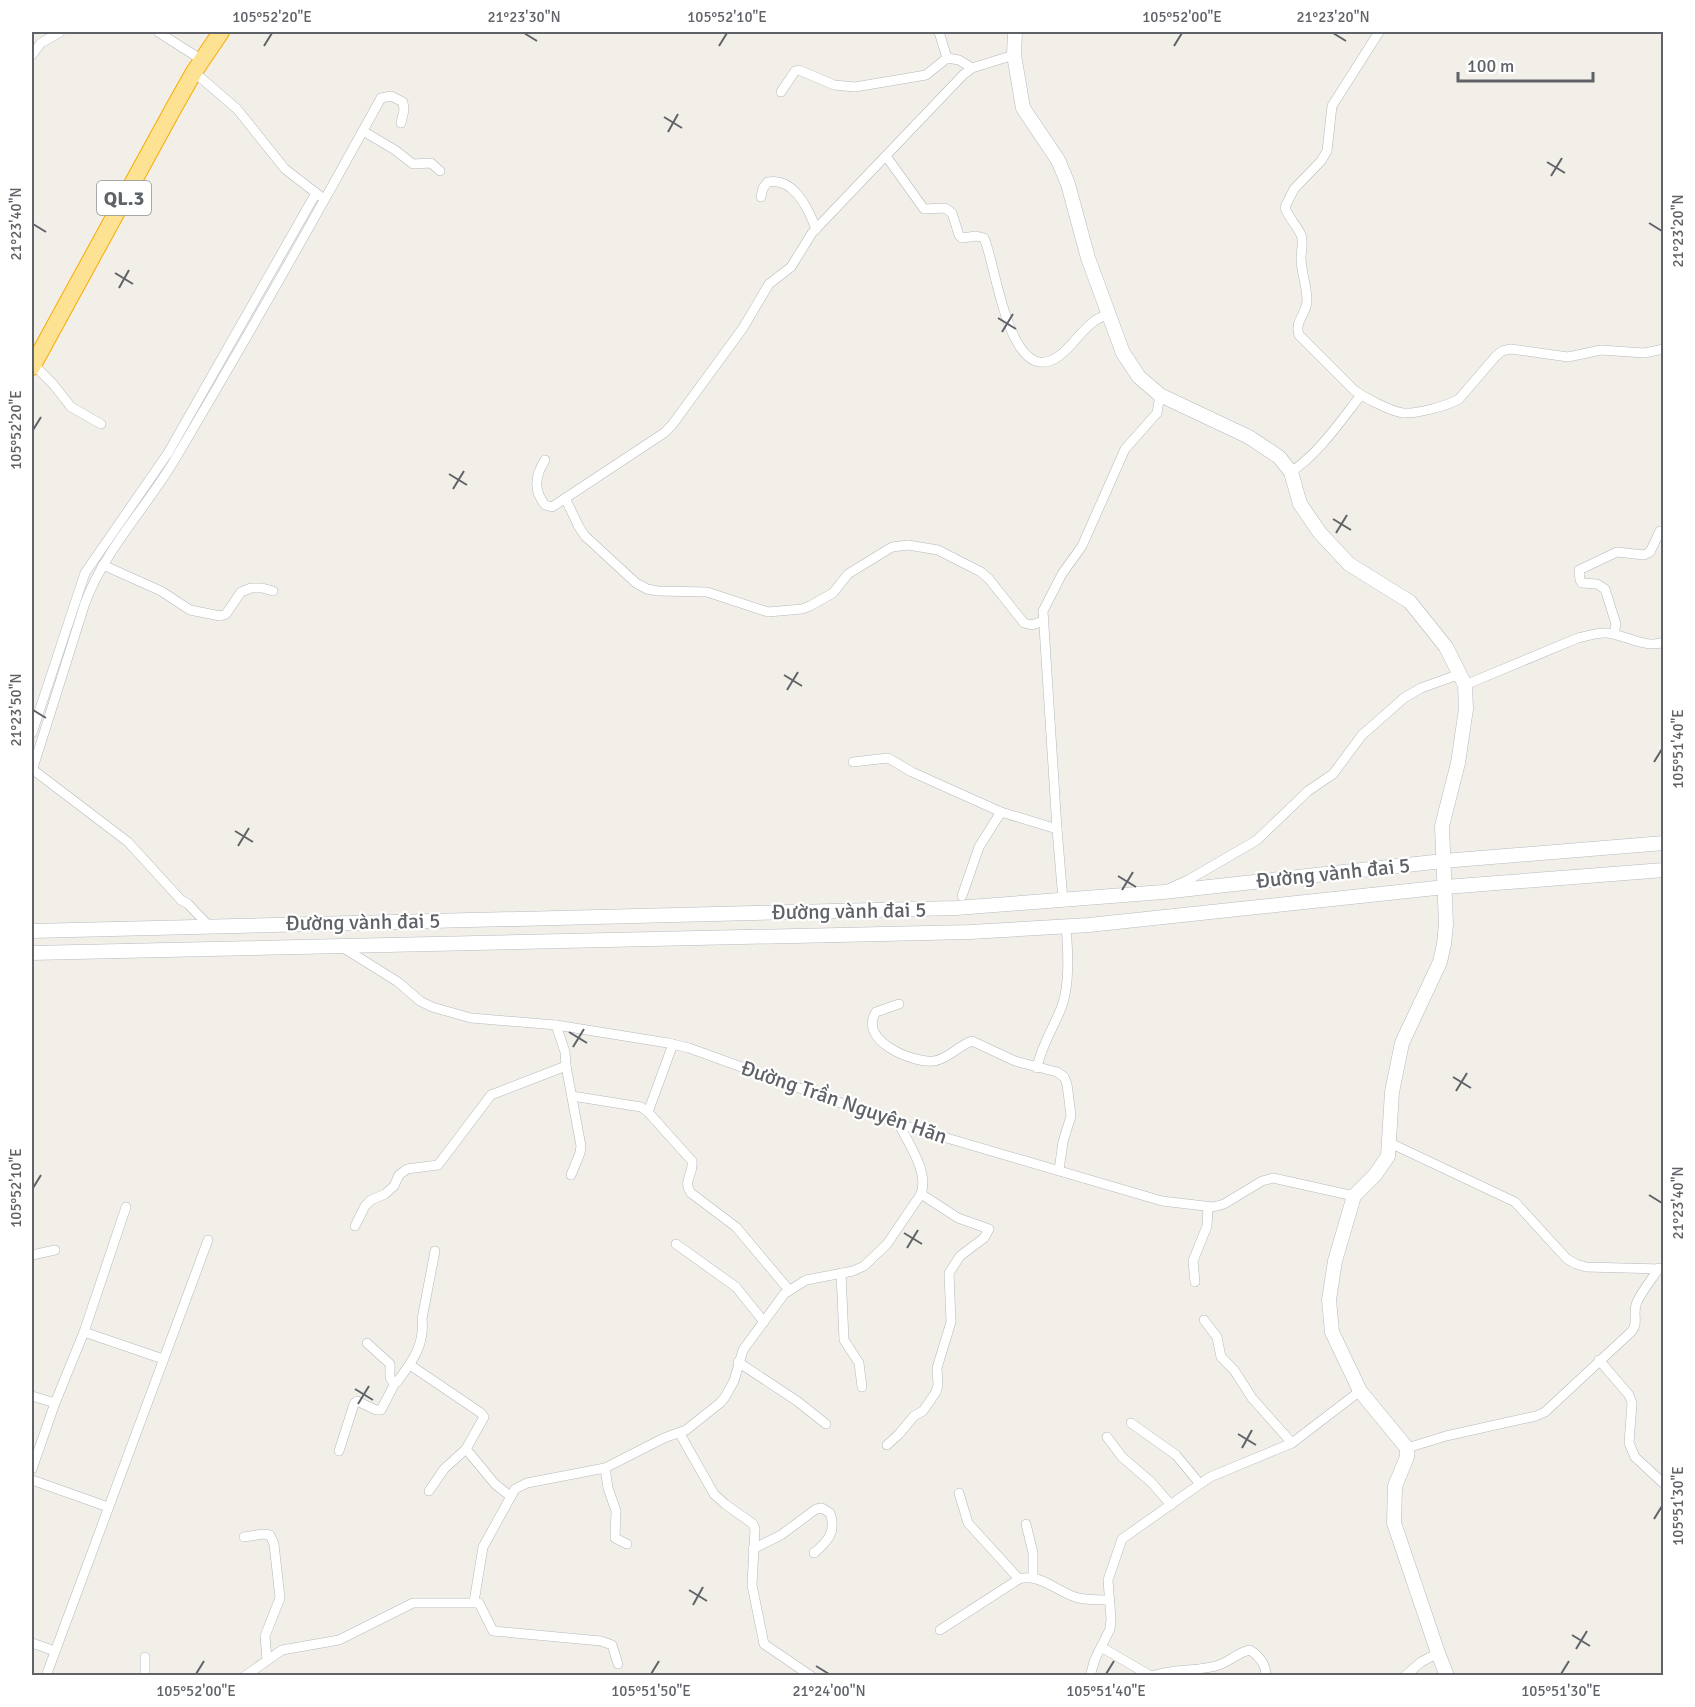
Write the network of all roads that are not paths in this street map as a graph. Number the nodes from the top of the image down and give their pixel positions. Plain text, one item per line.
1 (60, 32) edge
2 (158, 32) edge
3 (221, 32) edge
4 (939, 32) edge
5 (1015, 32) edge
6 (1378, 32) edge
7 (32, 55) edge
8 (1014, 55) junction
9 (947, 58) junction
10 (198, 66) junction
11 (972, 68) junction
12 (781, 92) dead end
13 (401, 123) dead end
14 (363, 131) junction
15 (886, 156) junction
16 (440, 171) dead end
17 (320, 196) junction
18 (761, 197) dead end
19 (816, 230) junction
20 (1108, 315) junction
21 (238, 341) junction
22 (1664, 349) edge
23 (32, 366) edge
24 (1160, 395) junction
25 (1361, 395) junction
26 (102, 424) dead end
27 (546, 460) dead end
28 (1291, 472) junction
29 (565, 498) junction
30 (1660, 531) dead end
31 (103, 565) junction
32 (273, 591) dead end
33 (1043, 621) junction
34 (1614, 634) junction
35 (1662, 646) edge
36 (1463, 680) junction
37 (32, 733) edge
38 (853, 762) dead end
39 (32, 770) edge
40 (1001, 812) junction
41 (1057, 829) junction
42 (1664, 843) edge
43 (1443, 861) junction
44 (1664, 870) edge
45 (1444, 887) junction
46 (1162, 892) junction
47 (962, 896) dead end
48 (1063, 900) junction
49 (209, 926) junction
50 (1066, 926) junction
51 (32, 931) edge
52 (342, 946) junction
53 (32, 953) edge
54 (899, 1004) dead end
55 (556, 1025) junction
56 (673, 1044) junction
57 (566, 1066) junction
58 (1037, 1068) junction
59 (572, 1096) junction
60 (648, 1112) junction
61 (899, 1124) junction
62 (1390, 1143) junction
63 (1059, 1170) junction
64 (571, 1175) dead end
65 (921, 1194) junction
66 (1354, 1196) junction
67 (126, 1207) dead end
68 (1208, 1207) junction
69 (355, 1226) dead end
70 (208, 1240) dead end
71 (676, 1244) dead end
72 (55, 1250) dead end
73 (435, 1251) dead end
74 (32, 1255) edge
75 (1661, 1268) edge
76 (841, 1273) junction
77 (1195, 1282) dead end
78 (789, 1290) junction
79 (1204, 1320) dead end
80 (764, 1322) junction
81 (84, 1332) junction
82 (367, 1343) dead end
83 (163, 1359) junction
84 (1599, 1360) junction
85 (738, 1362) junction
86 (411, 1365) junction
87 (395, 1383) junction
88 (862, 1387) dead end
89 (1360, 1391) junction
90 (32, 1396) edge
91 (54, 1403) junction
92 (1131, 1423) dead end
93 (826, 1424) dead end
94 (680, 1434) junction
95 (1107, 1437) dead end
96 (1292, 1443) junction
97 (887, 1445) dead end
98 (1407, 1448) junction
99 (466, 1449) junction
100 (339, 1451) dead end
101 (605, 1468) junction
102 (32, 1469) edge
103 (32, 1480) edge
104 (1200, 1484) junction
105 (1664, 1484) edge
106 (429, 1491) dead end
107 (959, 1493) dead end
108 (510, 1496) junction
109 (1171, 1505) junction
110 (108, 1508) junction
111 (1026, 1524) dead end
112 (244, 1537) dead end
113 (627, 1544) dead end
114 (753, 1549) junction
115 (814, 1553) dead end
116 (1033, 1577) junction
117 (1018, 1579) junction
118 (1108, 1600) junction
119 (474, 1602) junction
120 (940, 1630) dead end
121 (32, 1643) edge
122 (1101, 1647) junction
123 (55, 1651) junction
124 (1438, 1653) junction
125 (145, 1657) dead end
126 (267, 1660) junction
127 (618, 1664) dead end
128 (46, 1676) edge
129 (145, 1676) edge
130 (245, 1676) edge
131 (811, 1676) edge
132 (1090, 1676) edge
133 (1152, 1676) edge
134 (1265, 1676) edge
135 (1406, 1676) edge
136 (1448, 1676) edge

1 - 7 street
2 - 10 street
3 - 10 highway, QL.3
4 - 9 street
5 - 8 main road
6 - 25 street
8 - 11 street
8 - 20 main road
9 - 11 street
9 - 12 street
10 - 17 street
10 - 23 highway, QL.3
11 - 15 street
13 - 14 street
14 - 16 street
14 - 17 street
15 - 19 street
15 - 20 street
17 - 21 street
18 - 19 street
19 - 29 street
20 - 24 main road
21 - 31 street
21 - 37 street
22 - 25 street
23 - 26 street
24 - 28 main road
24 - 33 street
25 - 28 street
27 - 29 street
28 - 36 main road
29 - 33 street
30 - 34 street
31 - 32 street
31 - 39 street
33 - 41 street
34 - 35 street
34 - 36 street
36 - 43 main road
36 - 46 street
38 - 40 street
39 - 49 street
40 - 41 street
40 - 47 street
41 - 48 street
42 - 43 main road, Đường vành đai 5
43 - 45 main road
43 - 46 main road, Đường vành đai 5
44 - 45 main road, Đường vành đai 5
45 - 50 main road, Đường vành đai 5
45 - 62 main road
46 - 48 main road, Đường vành đai 5
48 - 49 main road, Đường vành đai 5
49 - 51 main road, Đường vành đai 5
50 - 52 main road, Đường vành đai 5
50 - 58 street
52 - 53 main road, Đường vành đai 5
52 - 55 street, Đường Trần Nguyên Hãn
54 - 58 street
55 - 56 street, Đường Trần Nguyên Hãn
55 - 57 street
56 - 60 street
56 - 61 street, Đường Trần Nguyên Hãn
57 - 59 street
57 - 69 street
58 - 63 street
59 - 60 street
59 - 64 street
60 - 78 street
61 - 63 street, Đường Trần Nguyên Hãn
61 - 65 street
62 - 66 main road
62 - 75 street
63 - 68 street, Đường Trần Nguyên Hãn
65 - 76 street
65 - 97 street
66 - 68 street, Đường Trần Nguyên Hãn
66 - 89 main road
67 - 81 street
68 - 77 street
70 - 83 street
71 - 80 street
72 - 74 street
73 - 86 street
75 - 84 street
76 - 78 street
76 - 88 street
78 - 80 street
79 - 96 street
80 - 85 street
81 - 83 street
81 - 91 street
82 - 87 street
83 - 110 street
84 - 98 street
84 - 105 street
85 - 93 street
85 - 94 street
86 - 87 street
86 - 99 street
87 - 100 street
89 - 96 street
89 - 98 main road
90 - 91 street
91 - 102 street
92 - 104 street
94 - 101 street
94 - 114 street
95 - 109 street
96 - 104 street
98 - 124 main road
99 - 106 street
99 - 108 street
101 - 108 street
101 - 113 street
103 - 110 street
104 - 109 street
107 - 117 street
108 - 119 street
109 - 118 street
110 - 123 street
111 - 116 street
112 - 126 street
114 - 115 street
114 - 131 street
116 - 117 street
116 - 118 street
117 - 120 street
118 - 122 street
119 - 126 street
119 - 127 street
121 - 123 street
122 - 132 street
122 - 133 street
123 - 128 street
124 - 135 street
124 - 136 main road
125 - 129 street
126 - 130 street
133 - 134 street

